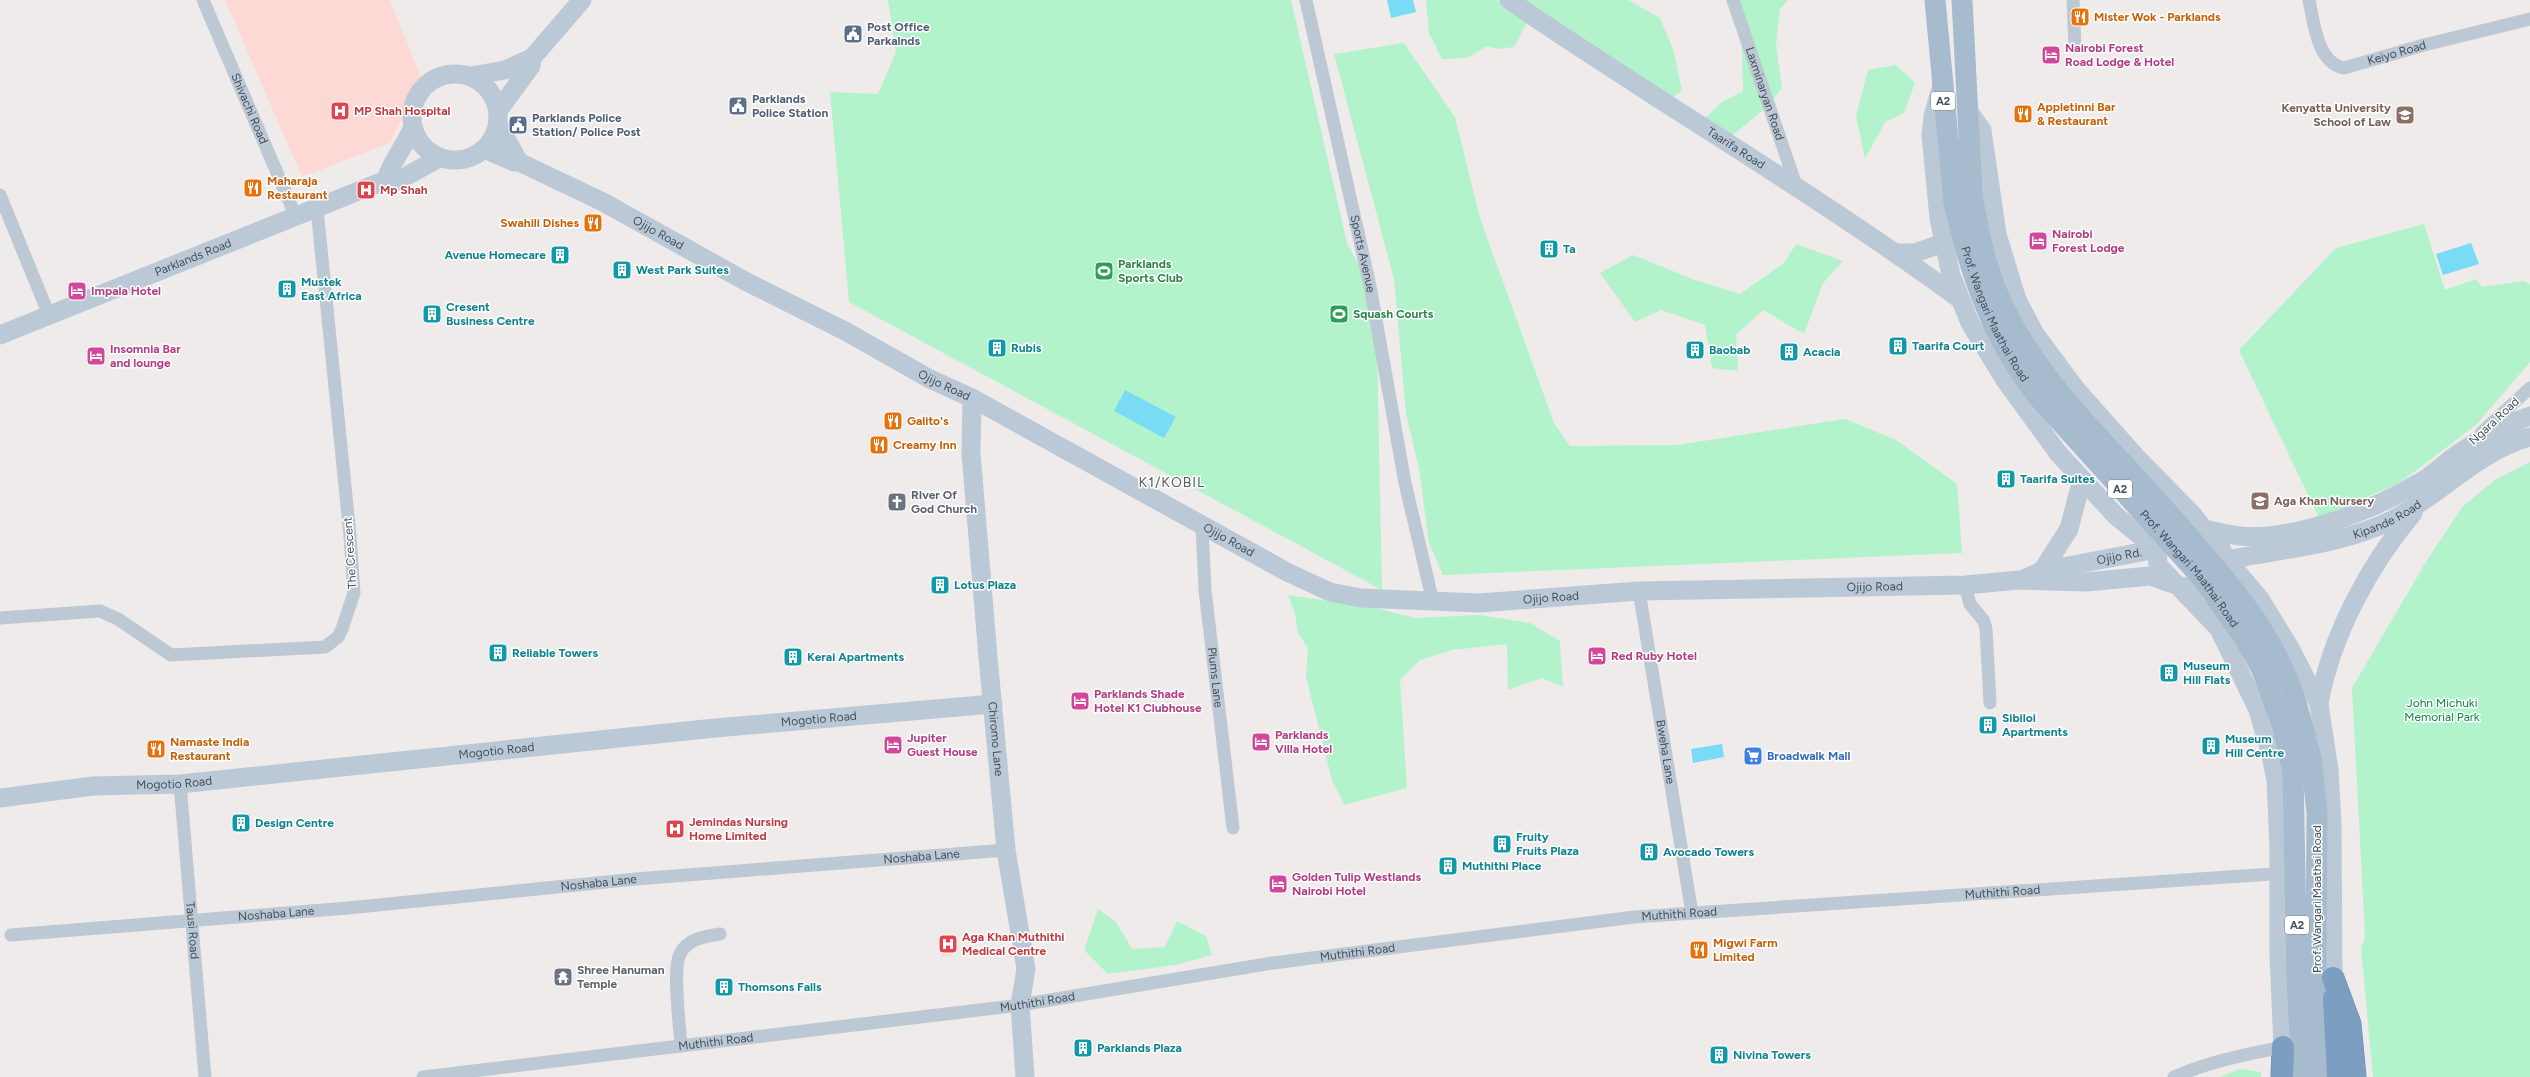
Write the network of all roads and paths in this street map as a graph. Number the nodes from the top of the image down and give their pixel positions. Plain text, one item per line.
1 (203, 0) edge
2 (582, 0) edge
3 (1306, 0) edge
4 (1509, 0) edge
5 (1733, 0) edge
6 (1935, 0) edge
7 (1962, 0) edge
8 (2073, 0) edge
9 (2309, 0) edge
10 (2530, 19) edge
11 (2075, 47) dead end
12 (532, 58) junction
13 (470, 76) junction
14 (1942, 85) junction
15 (1966, 108) junction
16 (498, 118) junction
17 (413, 127) junction
18 (484, 150) junction
19 (439, 158) junction
20 (519, 162) junction
21 (386, 180) junction
22 (1797, 188) junction
23 (0, 195) edge
24 (1963, 198) junction
25 (317, 209) junction
26 (296, 217) junction
27 (1943, 243) junction
28 (1896, 253) junction
29 (1961, 300) junction
30 (49, 315) junction
31 (0, 335) edge
32 (2530, 388) edge
33 (972, 398) junction
34 (2530, 416) edge
35 (2530, 437) edge
36 (2458, 454) junction
37 (2082, 479) junction
38 (2422, 503) junction
39 (1202, 526) junction
40 (2203, 528) junction
41 (2158, 549) junction
42 (2226, 560) junction
43 (2042, 571) junction
44 (2019, 580) junction
45 (1965, 585) junction
46 (2179, 586) junction
47 (1639, 591) junction
48 (1433, 602) junction
49 (0, 618) edge
50 (1990, 703) dead end
51 (993, 704) junction
52 (2319, 704) junction
53 (180, 784) junction
54 (0, 798) edge
55 (2332, 822) junction
56 (1233, 828) dead end
57 (1006, 850) junction
58 (2288, 873) junction
59 (2316, 902) junction
60 (1692, 913) junction
61 (190, 922) junction
62 (720, 934) dead end
63 (11, 935) dead end
64 (2333, 978) junction
65 (1020, 1004) junction
66 (681, 1046) junction
67 (2283, 1047) junction
68 (206, 1077) edge
69 (423, 1077) edge
70 (1025, 1077) edge
71 (2174, 1077) edge
72 (2282, 1077) edge
73 (2302, 1077) edge
74 (2321, 1077) edge
75 (2338, 1077) edge
76 (2355, 1077) edge

1 - 26 street, Shivachi Road
2 - 12 main road
3 - 48 street, Sports Avenue
4 - 22 main road, Taarifa Road
5 - 22 street, Laxminaryan Road
6 - 14 main road, Prof. Wangari Maathai Road / A2
7 - 15 main road, Prof. Wangari Maathai Road / A2
8 - 11 street
9 - 10 street, Keiyo Road
12 - 13 main road
12 - 16 main road
13 - 16 main road
13 - 17 main road
14 - 24 main road, Prof. Wangari Maathai Road / A2
14 - 27 main road, Prof. Wangari Maathai Road
15 - 24 main road, Prof. Wangari Maathai Road / A2
15 - 40 main road, Prof. Wangari Maathai Road
16 - 18 main road
16 - 20 main road
17 - 19 main road
17 - 21 main road
18 - 19 main road
18 - 20 main road, Ojijo Road
19 - 21 main road, Parklands Road
20 - 33 main road, Ojijo Road
21 - 25 main road, Parklands Road
22 - 28 main road, Taarifa Road
23 - 30 street
24 - 58 main road, Prof. Wangari Maathai Road / A2, bridge
24 - 59 main road, Prof. Wangari Maathai Road / A2, bridge
25 - 26 main road, Parklands Road
25 - 49 street, The Crescent
26 - 30 main road, Parklands Road
27 - 28 main road
27 - 29 main road, Prof. Wangari Maathai Road
28 - 29 main road, Taarifa Road
29 - 37 main road, Prof. Wangari Maathai Road
30 - 31 main road, Parklands Road
32 - 36 street, Ngara Road
33 - 39 main road, Ojijo Road
33 - 51 main road, Chiromo Lane
34 - 36 main road
35 - 38 main road, Kipande Road
36 - 40 main road, Ojijo Rd.
37 - 41 main road, Prof. Wangari Maathai Road
37 - 43 main road
38 - 42 main road, Kipande Road
38 - 52 main road
39 - 48 main road, Ojijo Road
39 - 56 street, Plums Lane
40 - 41 main road, Ojijo Rd.
40 - 42 main road
41 - 43 main road, Ojijo Rd.
41 - 46 main road
42 - 46 main road, Ojijo Rd.
42 - 52 main road, Prof. Wangari Maathai Road
43 - 44 main road, Ojijo Rd.
44 - 45 main road, Ojijo Road
44 - 46 main road, Ojijo Rd.
45 - 47 main road, Ojijo Road
45 - 50 street
46 - 58 main road, Prof. Wangari Maathai Road
47 - 48 main road, Ojijo Road
47 - 60 street, Bweha Lane
51 - 53 main road, Mogotio Road
51 - 57 main road, Chiromo Lane
52 - 55 main road, Prof. Wangari Maathai Road
53 - 54 main road, Mogotio Road
53 - 61 street, Tausi Road
55 - 59 main road
55 - 64 main road, Prof. Wangari Maathai Road
57 - 61 street, Noshaba Lane
57 - 65 main road, Chiromo Lane
58 - 60 street, Muthithi Road
58 - 67 main road, Prof. Wangari Maathai Road
58 - 73 main road, Prof. Wangari Maathai Road / A2
59 - 74 main road, Prof. Wangari Maathai Road / A2
60 - 65 street, Muthithi Road
61 - 63 street, Noshaba Lane
61 - 68 street, Tausi Road
62 - 66 street
64 - 75 highway
64 - 76 highway
65 - 66 street, Muthithi Road
65 - 70 main road, Chiromo Lane
66 - 69 street, Muthithi Road
67 - 71 street
67 - 72 highway

